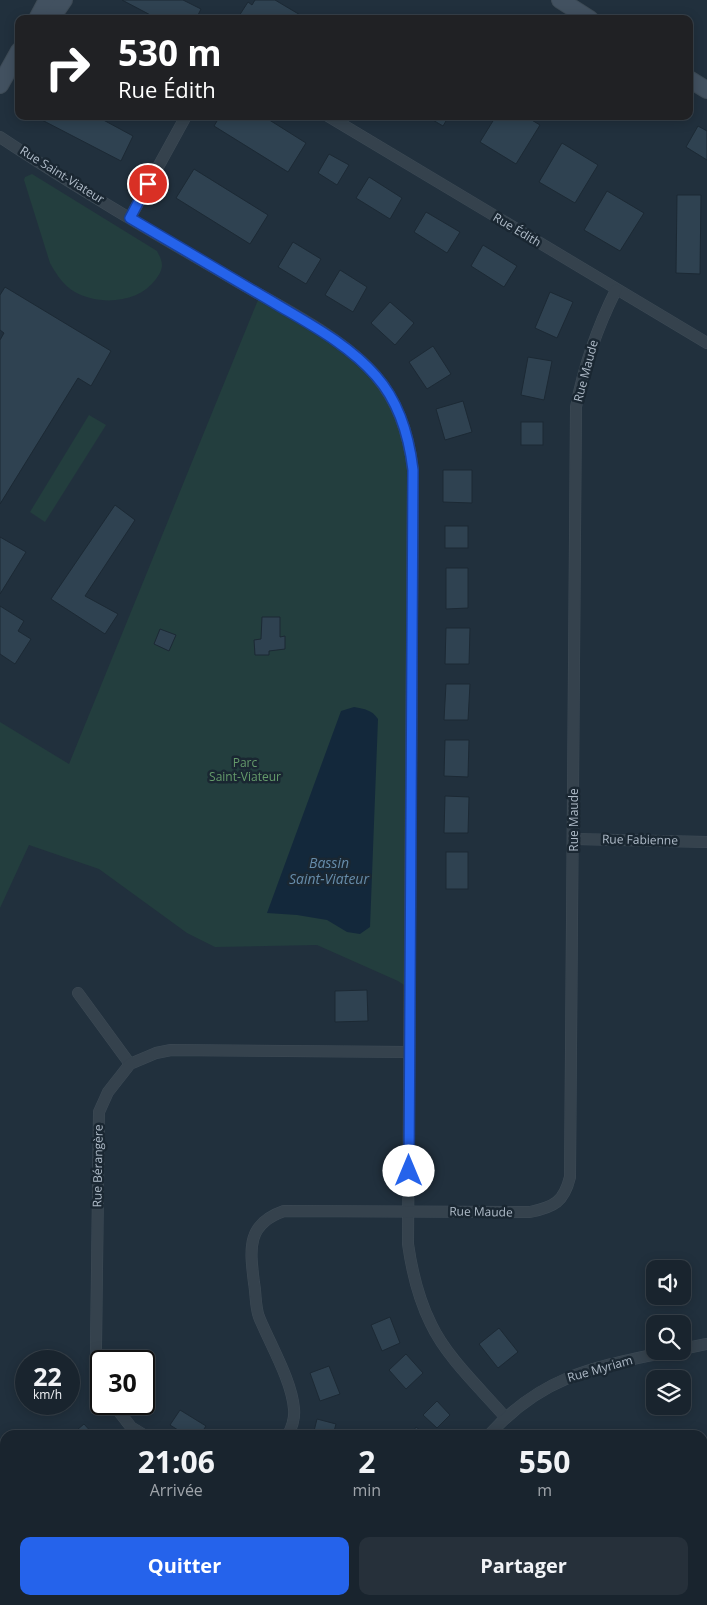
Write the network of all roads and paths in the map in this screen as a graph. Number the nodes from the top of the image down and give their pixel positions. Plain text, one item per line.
1 (47, 0) edge
2 (64, 0) edge
3 (560, 0) edge
4 (39, 15) edge
5 (54, 15) edge
6 (584, 15) edge
7 (15, 58) edge
8 (15, 70) edge
9 (693, 81) edge
10 (0, 85) edge
11 (707, 90) edge
12 (0, 91) edge
13 (184, 120) edge
14 (335, 120) edge
15 (0, 137) edge
16 (130, 218) junction
17 (616, 290) junction
18 (707, 343) edge
19 (574, 839) junction
20 (707, 842) edge
21 (78, 993) dead end
22 (409, 1052) junction
23 (130, 1064) junction
24 (409, 1211) junction
25 (707, 1344) edge
26 (691, 1347) edge
27 (96, 1350) edge
28 (646, 1356) edge
29 (122, 1415) edge
30 (506, 1416) junction
31 (136, 1430) edge
32 (290, 1430) edge
33 (493, 1430) edge

1 - 4 main road
2 - 5 main road
3 - 6 main road
7 - 10 main road
8 - 12 main road
9 - 11 main road
13 - 16 street
14 - 17 street, Rue Édith
15 - 16 street, Rue Saint-Viateur
16 - 22 street, Rue Saint-Viateur
17 - 18 street, Rue Édith
17 - 19 street, Rue Maude
19 - 20 street, Rue Fabienne
19 - 24 street, Rue Maude
21 - 23 street
22 - 23 street, Rue Bérangère
22 - 24 street, Rue Saint-Viateur
23 - 27 street, Rue Bérangère
24 - 30 street, Rue Saint-Viateur
24 - 32 street
25 - 26 street
28 - 30 street, Rue Myriam
29 - 31 street
30 - 33 street, Rue Myriam

